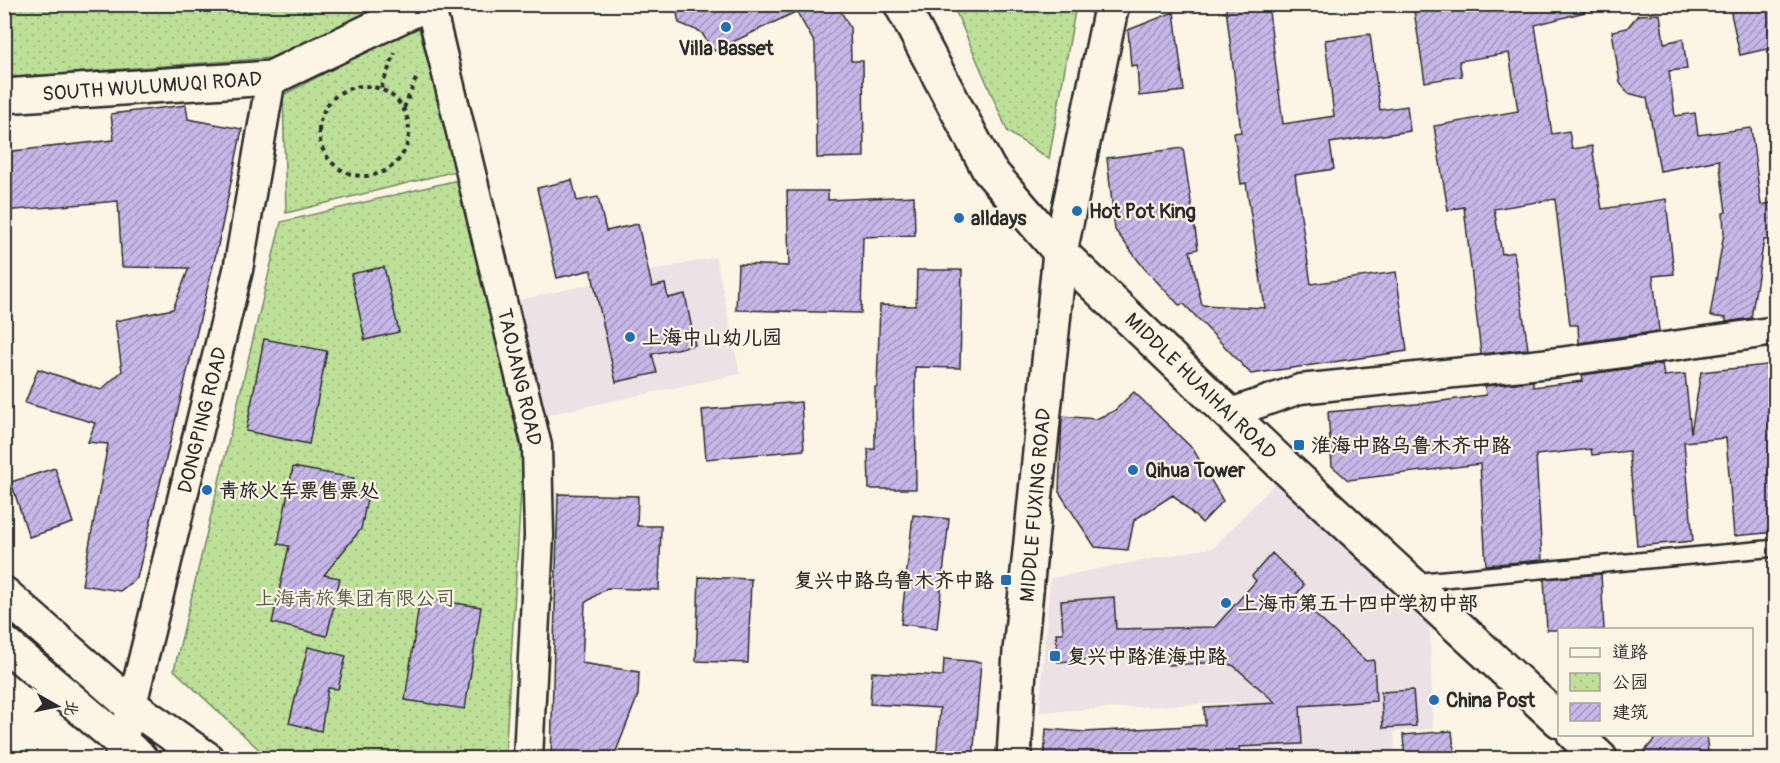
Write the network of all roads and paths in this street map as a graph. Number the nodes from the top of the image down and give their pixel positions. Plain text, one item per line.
1 (428, 4) edge
2 (901, 4) edge
3 (1112, 4) edge
4 (271, 78) junction
5 (4, 96) edge
6 (341, 171) joint
7 (1060, 252) junction
8 (1776, 331) edge
9 (1230, 413) junction
10 (1776, 548) edge
11 (1409, 582) junction
12 (4, 594) edge
13 (4, 643) edge
14 (133, 706) junction
15 (1558, 719) edge
16 (1575, 736) edge
17 (127, 754) edge
18 (206, 759) edge
19 (528, 759) edge
20 (1014, 759) edge
21 (1600, 759) edge

1 - 4 main road, SOUTH WULUMUQI ROAD
1 - 19 street, TAOJANG ROAD
2 - 7 main road, MIDDLE HUAIHAI ROAD
3 - 7 main road, MIDDLE FUXING ROAD
4 - 5 main road, SOUTH WULUMUQI ROAD
4 - 14 street, DONGPING ROAD
6 - 6 path
7 - 9 main road, MIDDLE HUAIHAI ROAD
7 - 20 main road, MIDDLE FUXING ROAD
8 - 9 street
9 - 11 main road, MIDDLE HUAIHAI ROAD
10 - 11 lane
11 - 15 main road, MIDDLE HUAIHAI ROAD
12 - 14 main road
13 - 17 main road
14 - 17 street, DONGPING ROAD
14 - 18 main road
16 - 21 main road

